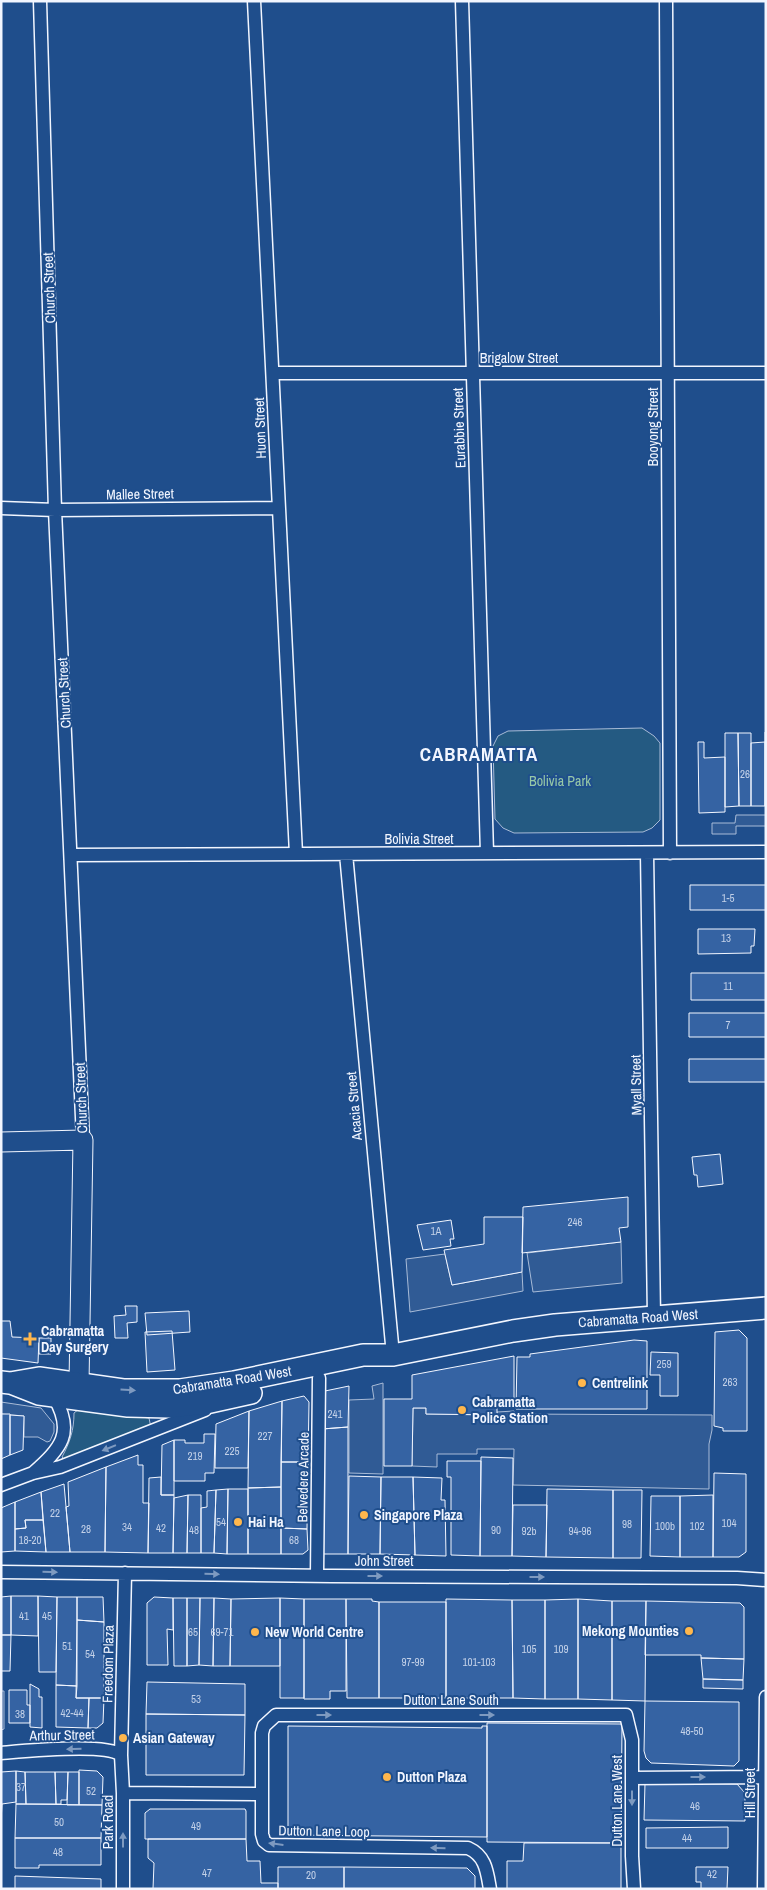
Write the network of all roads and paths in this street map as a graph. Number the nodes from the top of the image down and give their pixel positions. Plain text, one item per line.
1 (40, 1) edge
2 (254, 1) edge
3 (462, 1) edge
4 (666, 1) edge
5 (273, 373) junction
6 (472, 373) junction
7 (668, 373) junction
8 (766, 373) edge
9 (1, 508) edge
10 (278, 508) junction
11 (56, 510) junction
12 (766, 852) edge
13 (647, 853) junction
14 (670, 853) junction
15 (296, 854) junction
16 (346, 854) junction
17 (487, 854) junction
18 (72, 855) junction
19 (82, 1140) junction
20 (1, 1142) edge
21 (766, 1308) edge
22 (654, 1317) junction
23 (393, 1355) junction
24 (319, 1378) junction
25 (6, 1382) edge
26 (79, 1384) junction
27 (252, 1393) junction
28 (54, 1397) junction
29 (33, 1473) junction
30 (1, 1485) edge
31 (1, 1572) edge
32 (125, 1573) junction
33 (317, 1576) junction
34 (766, 1580) edge
35 (766, 1697) edge
36 (276, 1715) joint
37 (626, 1715) joint
38 (1, 1753) edge
39 (121, 1755) junction
40 (765, 1777) edge
41 (632, 1778) junction
42 (123, 1793) junction
43 (261, 1794) junction
44 (123, 1889) edge
45 (490, 1889) edge
46 (634, 1889) edge
47 (764, 1889) edge

1 - 11 street, Church Street
2 - 5 street, Huon Street
3 - 6 street, Eurabbie Street
4 - 7 street, Booyong Street
5 - 6 street, Brigalow Street
5 - 10 street, Huon Street
6 - 7 street, Brigalow Street
6 - 17 street, Eurabbie Street
7 - 8 street, Brigalow Street
7 - 14 street, Booyong Street
9 - 11 street, Mallee Street
10 - 11 street, Mallee Street
10 - 15 street, Huon Street
11 - 18 street, Church Street
12 - 14 street, Bolivia Street
13 - 14 street, Bolivia Street
13 - 17 street, Bolivia Street
13 - 22 street, Myall Street
15 - 16 street, Bolivia Street
15 - 18 street, Bolivia Street
16 - 17 street, Bolivia Street
16 - 23 street, Acacia Street
18 - 19 street, Church Street
19 - 20 main road
19 - 26 main road, Church Street
21 - 22 main road, Cabramatta Road West
22 - 23 main road, Cabramatta Road West
23 - 24 main road, Cabramatta Road West
26 -> 23 main road, Cabramatta Road West
24 - 27 main road, Cabramatta Road West
24 - 33 street, Belvedere Arcade
25 - 26 main road, Cabramatta Road West
25 - 28 main road, Cabramatta Road West
27 - 28 main road, Cabramatta Road West
27 -> 29 street, Cabramatta Road West
28 - 29 street, Cabramatta Road West
29 - 30 street, Cabramatta Road West
31 -> 32 street, John Street
32 -> 33 street, John Street
32 - 39 street, Freedom Plaza
33 -> 34 street, John Street
35 - 40 street, Hill Street
36 -> 37 street, Dutton Lane South
36 - 43 street, Dutton Lane Loop
37 - 41 street, Dutton Lane West
39 -> 38 street, Arthur Street
39 - 42 street, Park Road
41 -> 40 street
40 - 47 street, Hill Street
41 -> 46 street, Dutton Lane West
42 - 43 street
44 -> 42 street, Park Road
45 -> 43 street, Dutton Lane Loop

